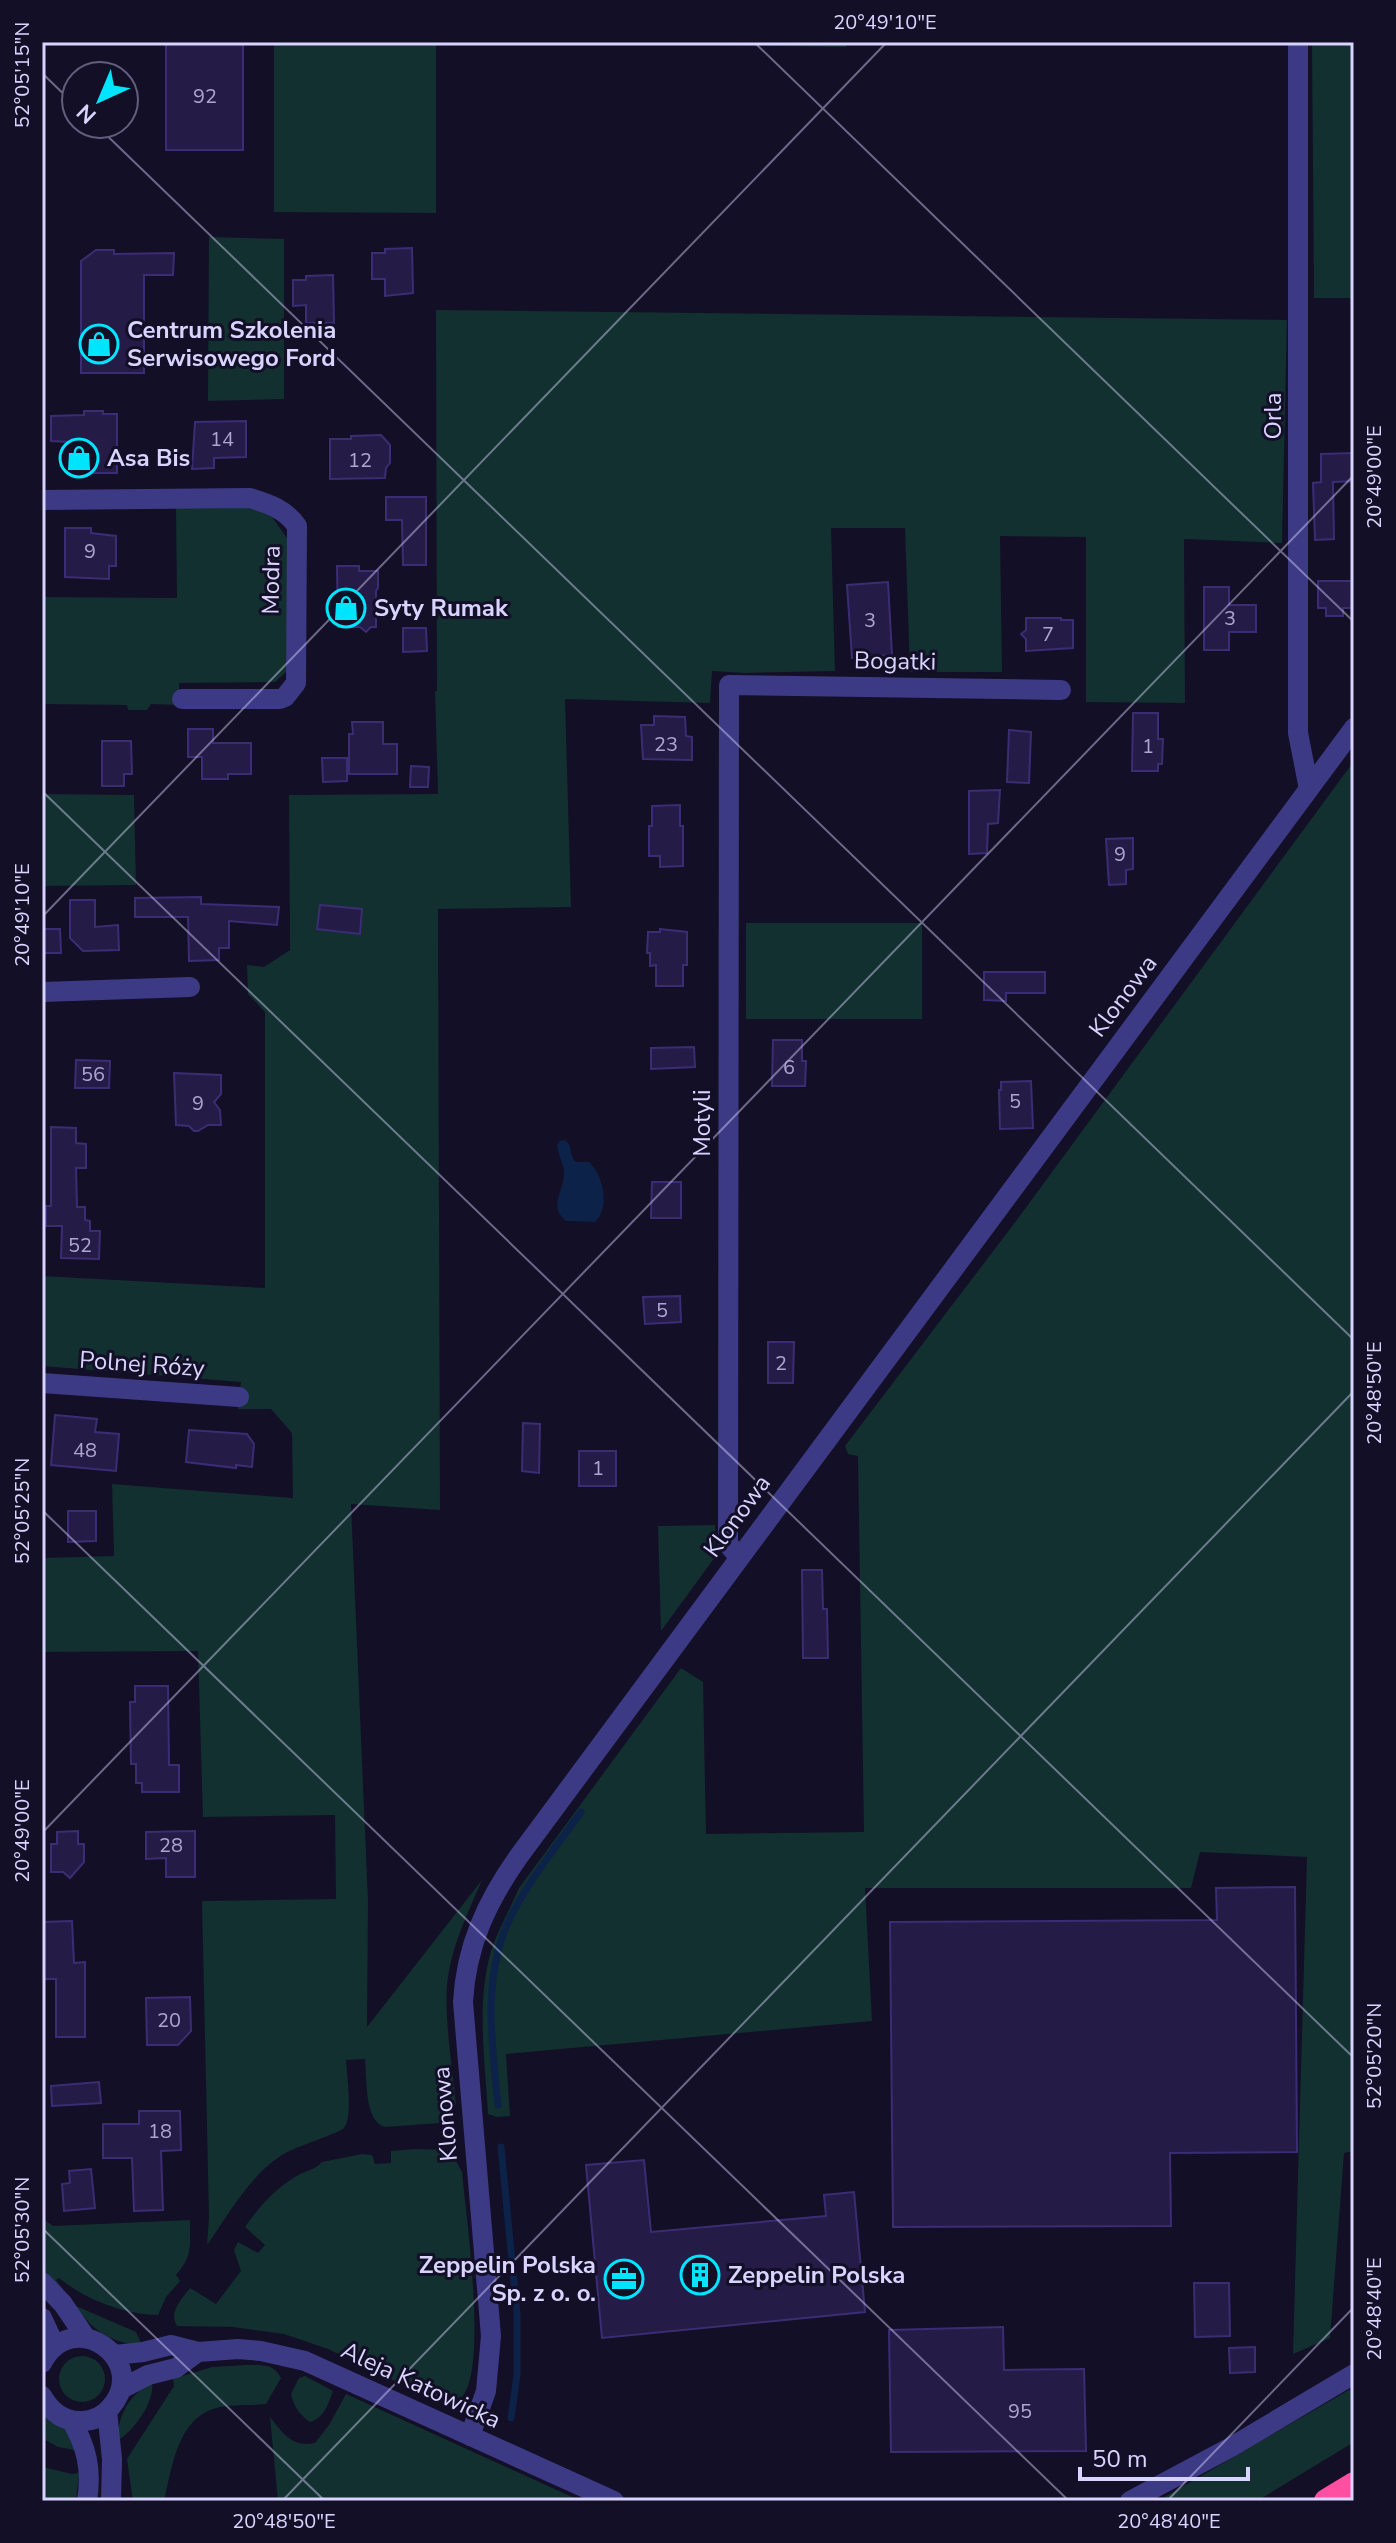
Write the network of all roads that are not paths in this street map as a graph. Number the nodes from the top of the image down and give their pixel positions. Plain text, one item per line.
1 (1298, 42) edge
2 (42, 500) edge
3 (729, 685) joint
4 (1061, 690) dead end
5 (182, 699) dead end
6 (1354, 728) edge
7 (1309, 789) junction
8 (190, 987) dead end
9 (42, 992) edge
10 (42, 1383) edge
11 (239, 1397) dead end
12 (739, 1557) junction
13 (42, 2282) edge
14 (42, 2318) edge
15 (86, 2338) junction
16 (198, 2352) junction
17 (48, 2354) edge
18 (114, 2355) junction
19 (1354, 2374) edge
20 (121, 2389) junction
21 (44, 2402) edge
22 (107, 2411) junction
23 (71, 2420) junction
24 (470, 2436) junction
25 (1341, 2492) edge
26 (87, 2501) edge
27 (111, 2501) edge
28 (614, 2501) edge
29 (1130, 2501) edge
30 (1317, 2501) edge

1 - 7 street, Orla
2 - 5 street, Modra
3 - 4 street, Bogatki
3 - 12 street, Motyli
6 - 7 street, Klonowa
7 - 12 street, Klonowa
8 - 9 street
10 - 11 street, Polnej Róży
12 - 24 street, Klonowa
13 - 15 street
14 - 17 street
15 - 17 street
15 - 18 street
16 - 18 street, Aleja Katowicka
16 - 20 street, Aleja Katowicka
16 - 24 street, Aleja Katowicka
18 - 20 street
19 - 29 street
20 - 22 street
21 - 23 street
22 - 23 street
22 - 27 street
23 - 26 street
24 - 28 street, Aleja Katowicka
25 - 30 highway

